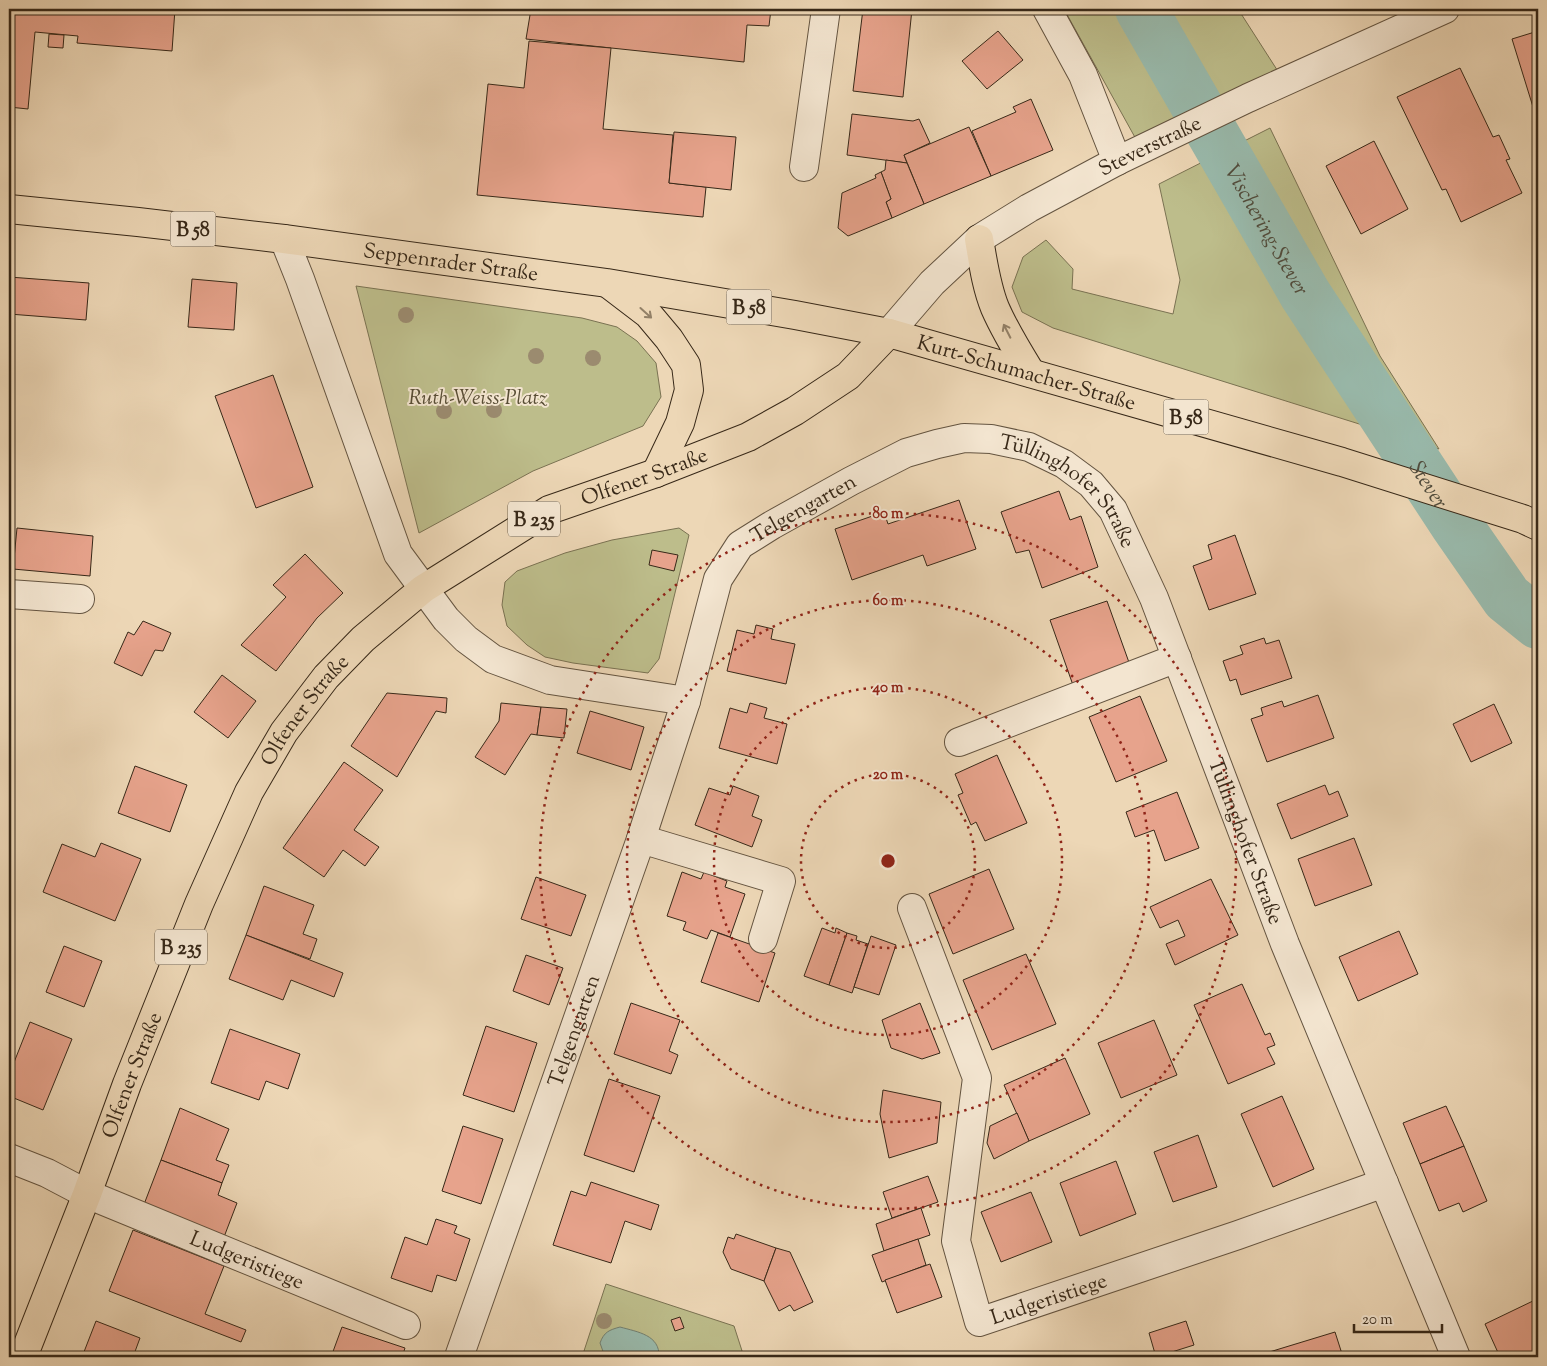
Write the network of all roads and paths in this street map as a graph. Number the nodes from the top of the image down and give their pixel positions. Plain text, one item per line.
1 (826, 9) edge
2 (1047, 9) edge
3 (1445, 9) edge
4 (1117, 161) junction
5 (804, 167) dead end
6 (9, 209) edge
7 (284, 239) junction
8 (979, 239) junction
9 (607, 283) junction
10 (889, 333) junction
11 (1031, 373) junction
12 (936, 444) joint
13 (656, 473) junction
14 (1530, 523) edge
15 (423, 589) junction
16 (9, 594) edge
17 (80, 599) dead end
18 (1177, 658) junction
19 (686, 701) junction
20 (959, 742) dead end
21 (641, 838) junction
22 (912, 908) dead end
23 (763, 939) dead end
24 (9, 1158) edge
25 (1384, 1183) junction
26 (87, 1194) junction
27 (406, 1325) dead end
28 (22, 1357) edge
29 (459, 1357) edge
30 (1456, 1357) edge

1 - 5 street
2 - 4 street
3 - 4 street, Steverstraße
4 - 8 street, Steverstraße
6 - 7 main road, Seppenrader Straße / B 58
7 - 9 main road, Seppenrader Straße / B 58
7 - 15 street
8 - 10 street, Steverstraße
11 -> 8 main road
9 - 10 main road, Seppenrader Straße / B 58
9 -> 13 main road
10 - 11 main road, Kurt-Schumacher-Straße / B 58
10 - 13 main road, Olfener Straße / B 235
11 - 14 main road, Kurt-Schumacher-Straße / B 58
12 - 18 street, Tüllinghofer Straße
12 - 19 street, Telgengarten
13 - 15 main road, Olfener Straße / B 235
15 - 19 street
15 - 26 main road, Olfener Straße / B 235
16 - 17 street
18 - 20 street
18 - 25 street, Tüllinghofer Straße
19 - 21 street, Telgengarten
21 - 23 street
21 - 29 street, Telgengarten
22 - 25 street, Ludgeristiege
24 - 26 street, Ludgeristiege
25 - 30 street, Tüllinghofer Straße
26 - 27 street, Ludgeristiege
26 - 28 main road, Olfener Straße / B 235

